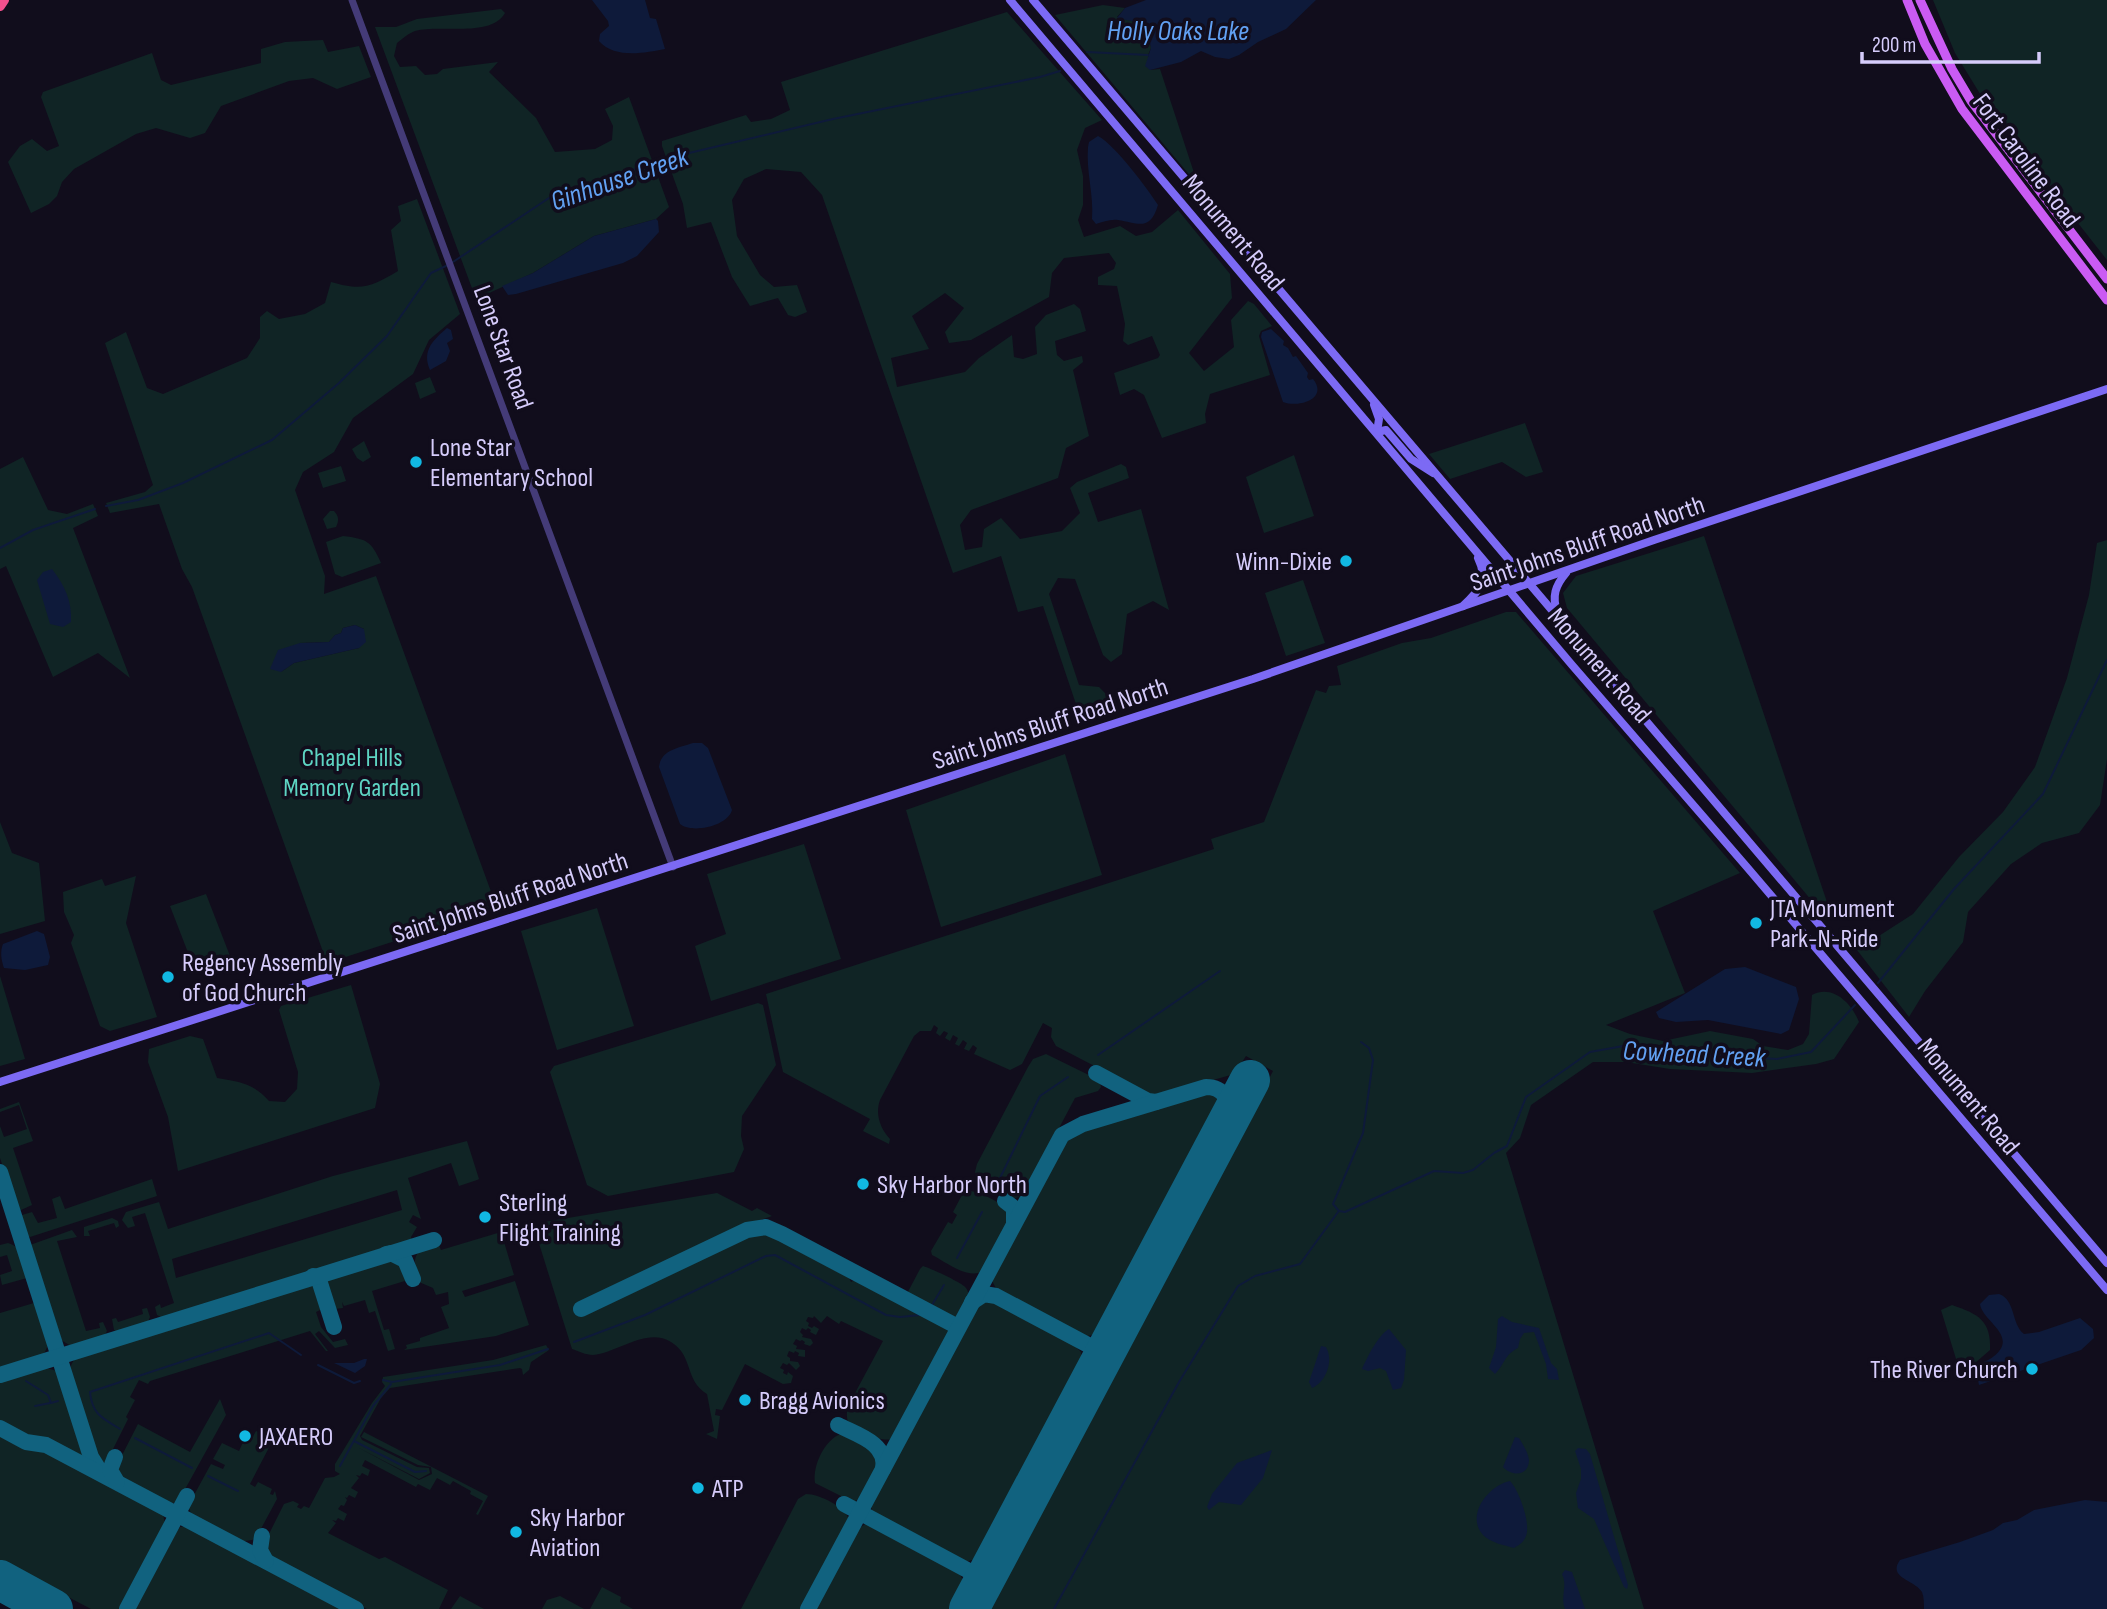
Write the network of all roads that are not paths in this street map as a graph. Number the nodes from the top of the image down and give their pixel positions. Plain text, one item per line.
1 (4, 0) edge
2 (352, 0) edge
3 (1010, 0) edge
4 (1033, 0) edge
5 (1907, 0) edge
6 (1920, 0) edge
7 (0, 6) edge
8 (2107, 279) edge
9 (2107, 300) edge
10 (2107, 389) edge
11 (1369, 395) junction
12 (1377, 432) junction
13 (1439, 476) junction
14 (1473, 549) junction
15 (1569, 571) junction
16 (1531, 584) junction
17 (1511, 592) junction
18 (1460, 609) junction
19 (1557, 615) junction
20 (1760, 855) junction
21 (1746, 866) junction
22 (673, 867) junction
23 (0, 1082) edge
24 (2107, 1263) edge
25 (2107, 1290) edge

1 - 7 highway
2 - 22 street, Lone Star Road
3 - 12 main road, Monument Road
4 - 11 main road, Monument Road
5 - 9 main road, Fort Caroline Road
6 - 8 main road, Fort Caroline Road
10 - 15 main road, Saint Johns Bluff Road North
11 - 12 main road
11 - 13 main road, Monument Road
12 - 13 main road
12 - 14 main road, Monument Road
13 - 16 main road, Monument Road
14 - 17 main road, Monument Road
14 - 18 main road
15 - 16 main road, Saint Johns Bluff Road North
15 - 19 main road
16 - 17 main road, Saint Johns Bluff Road North
16 - 19 main road, Monument Road
17 - 18 main road, Saint Johns Bluff Road North
17 - 21 main road, Monument Road
18 - 22 main road, Saint Johns Bluff Road North
19 - 20 main road, Monument Road
20 - 21 main road
20 - 24 main road, Monument Road
21 - 25 main road, Monument Road
22 - 23 main road, Saint Johns Bluff Road North

